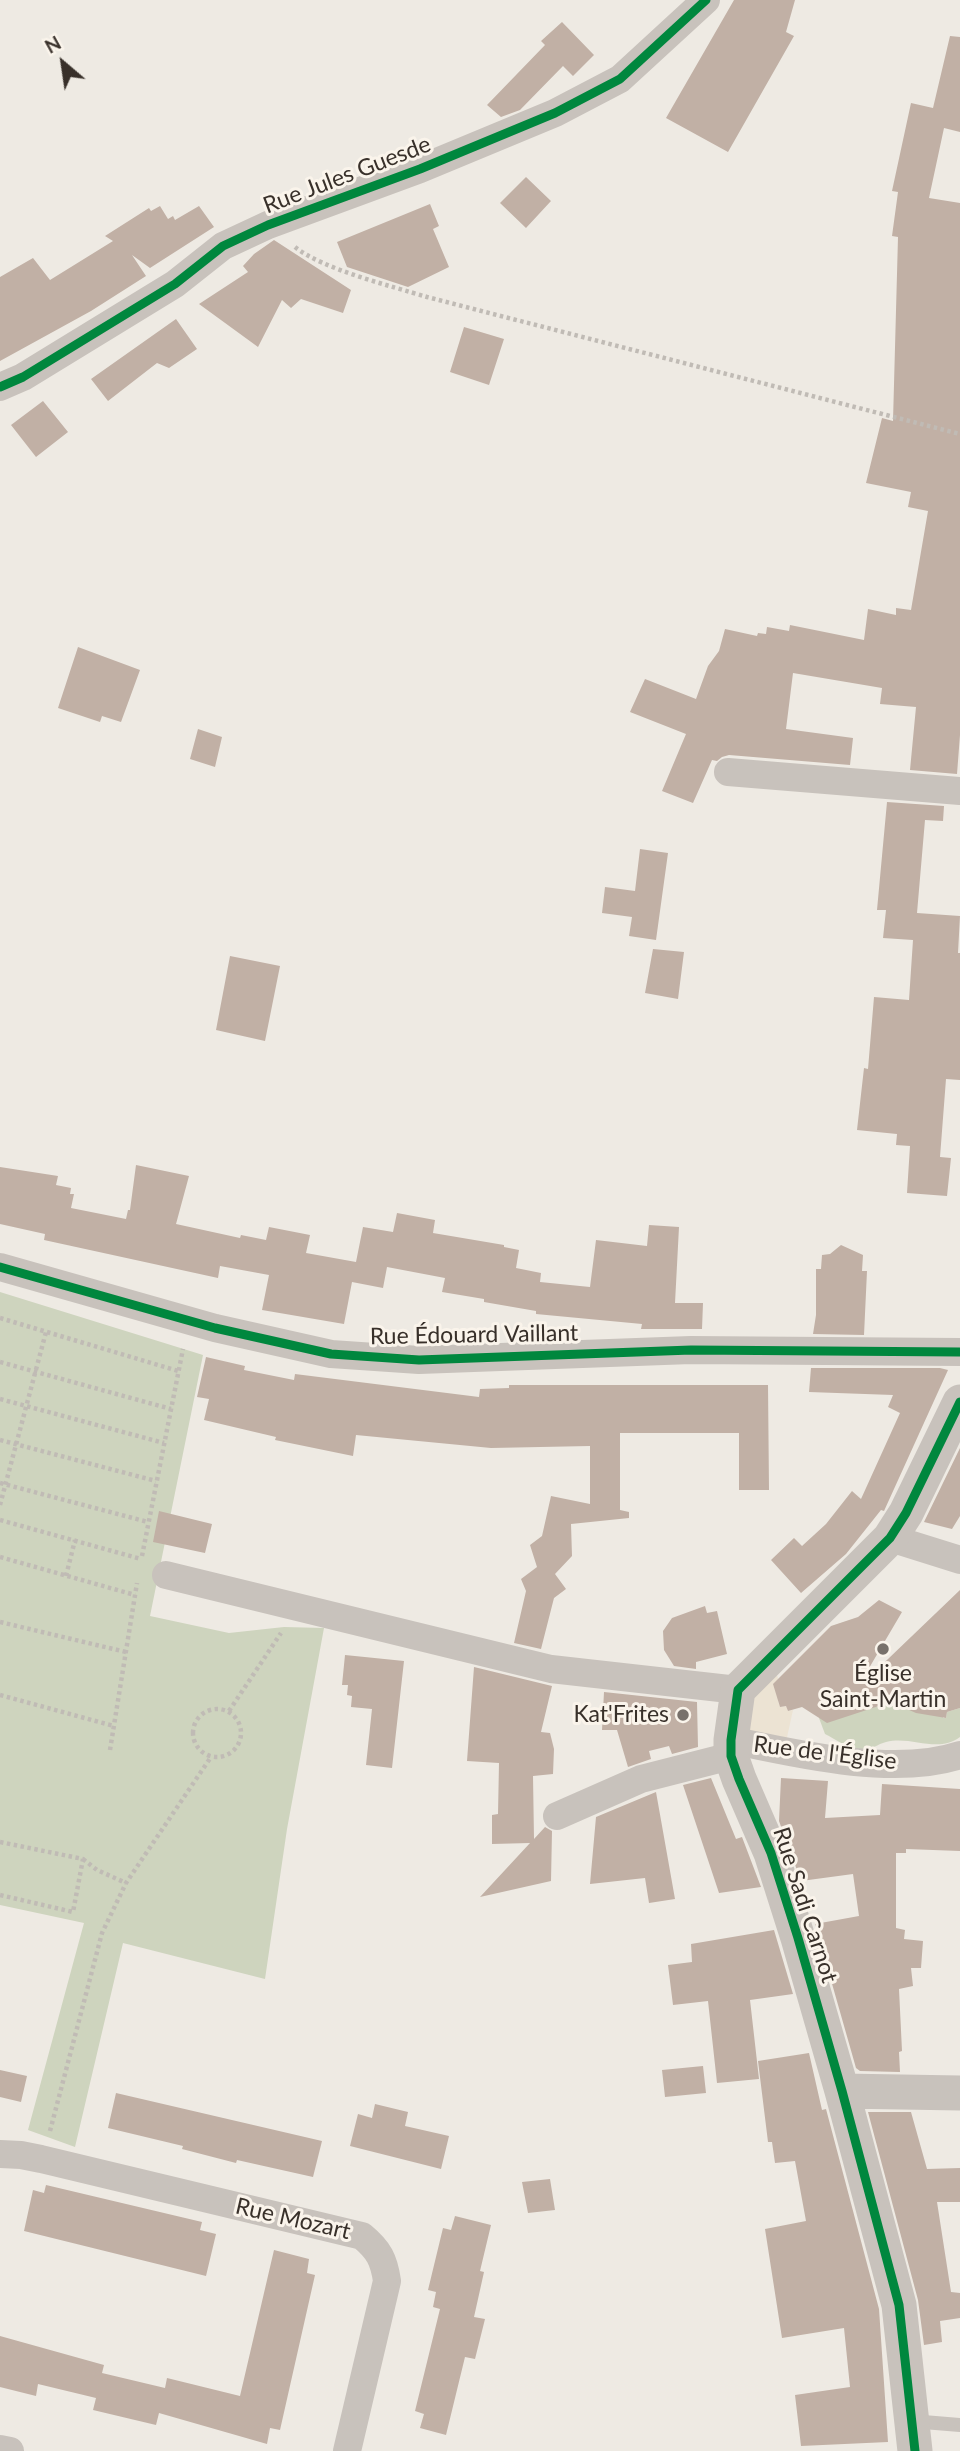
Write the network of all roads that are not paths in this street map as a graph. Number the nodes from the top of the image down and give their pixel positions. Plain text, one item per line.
1 (706, 0) edge
2 (0, 387) edge
3 (728, 772) dead end
4 (960, 791) edge
5 (0, 1267) edge
6 (960, 1352) edge
7 (960, 1402) edge
8 (890, 1538) junction
9 (960, 1560) edge
10 (166, 1575) dead end
11 (738, 1690) junction
12 (731, 1748) junction
13 (960, 1755) edge
14 (557, 1816) dead end
15 (842, 2091) junction
16 (960, 2093) edge
17 (0, 2154) edge
18 (960, 2425) edge
19 (912, 2436) edge
20 (0, 2449) edge
21 (10, 2451) edge
22 (347, 2451) edge

1 - 2 street, Rue Jules Guesde
3 - 4 street
5 - 6 street, Rue Édouard Vaillant
7 - 8 street
8 - 9 street
8 - 11 street
10 - 11 street
11 - 12 street, Rue Sadi Carnot
12 - 13 street, Rue de l'Église
12 - 14 street
12 - 15 street, Rue Sadi Carnot
15 - 16 street
15 - 19 street, Rue Sadi Carnot
17 - 22 street, Rue Mozart
18 - 19 lane
20 - 21 street

